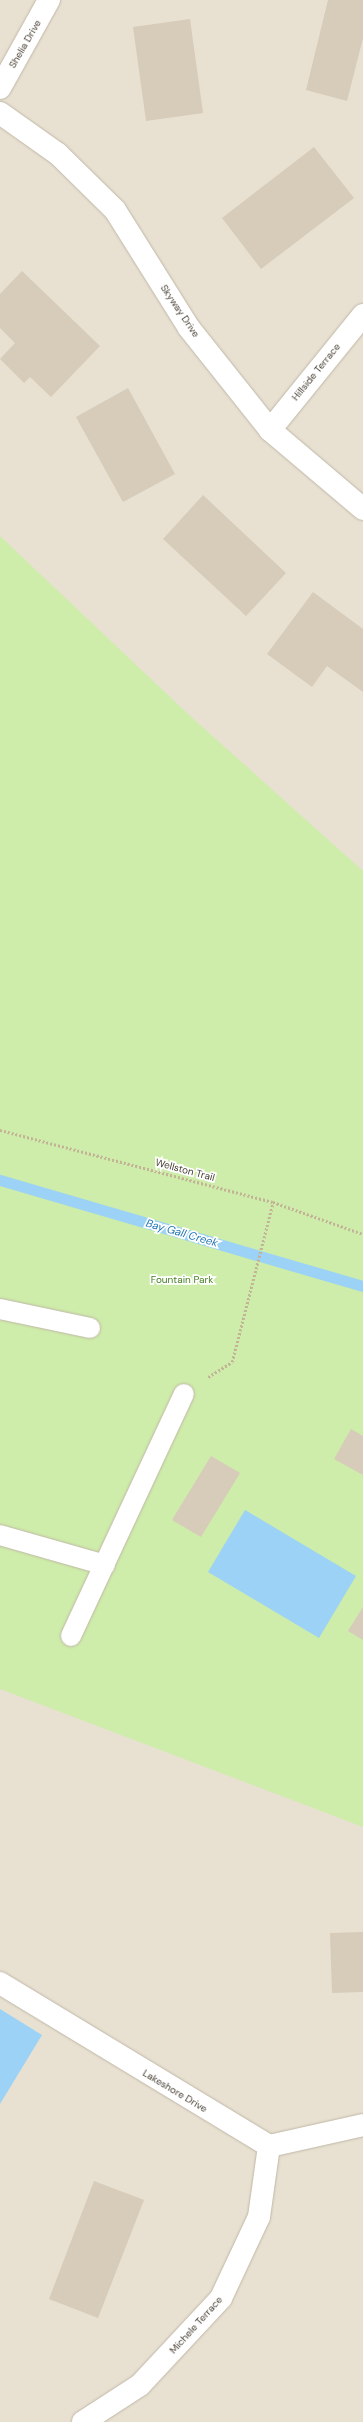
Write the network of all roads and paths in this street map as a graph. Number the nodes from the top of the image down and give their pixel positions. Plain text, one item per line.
1 (49, 0) edge
2 (0, 88) edge
3 (0, 112) edge
4 (363, 315) edge
5 (270, 430) junction
6 (363, 508) edge
7 (0, 1130) edge
8 (273, 1202) junction
9 (363, 1234) edge
10 (0, 1309) edge
11 (90, 1328) dead end
12 (232, 1362) dead end
13 (184, 1394) dead end
14 (0, 1535) edge
15 (105, 1565) junction
16 (70, 1636) dead end
17 (0, 1983) edge
18 (363, 2125) edge
19 (269, 2146) junction
20 (83, 2422) edge

1 - 2 street, Shelia Drive
3 - 5 street, Skyway Drive
4 - 5 street, Hillside Terrace
5 - 6 street, Skyway Drive
7 - 8 path, Wellston Trail
8 - 9 path, Wellston Trail
8 - 12 path
10 - 11 lane
13 - 15 lane
14 - 15 lane
15 - 16 lane
17 - 19 street, Lakeshore Drive
18 - 19 street
19 - 20 street, Michele Terrace

